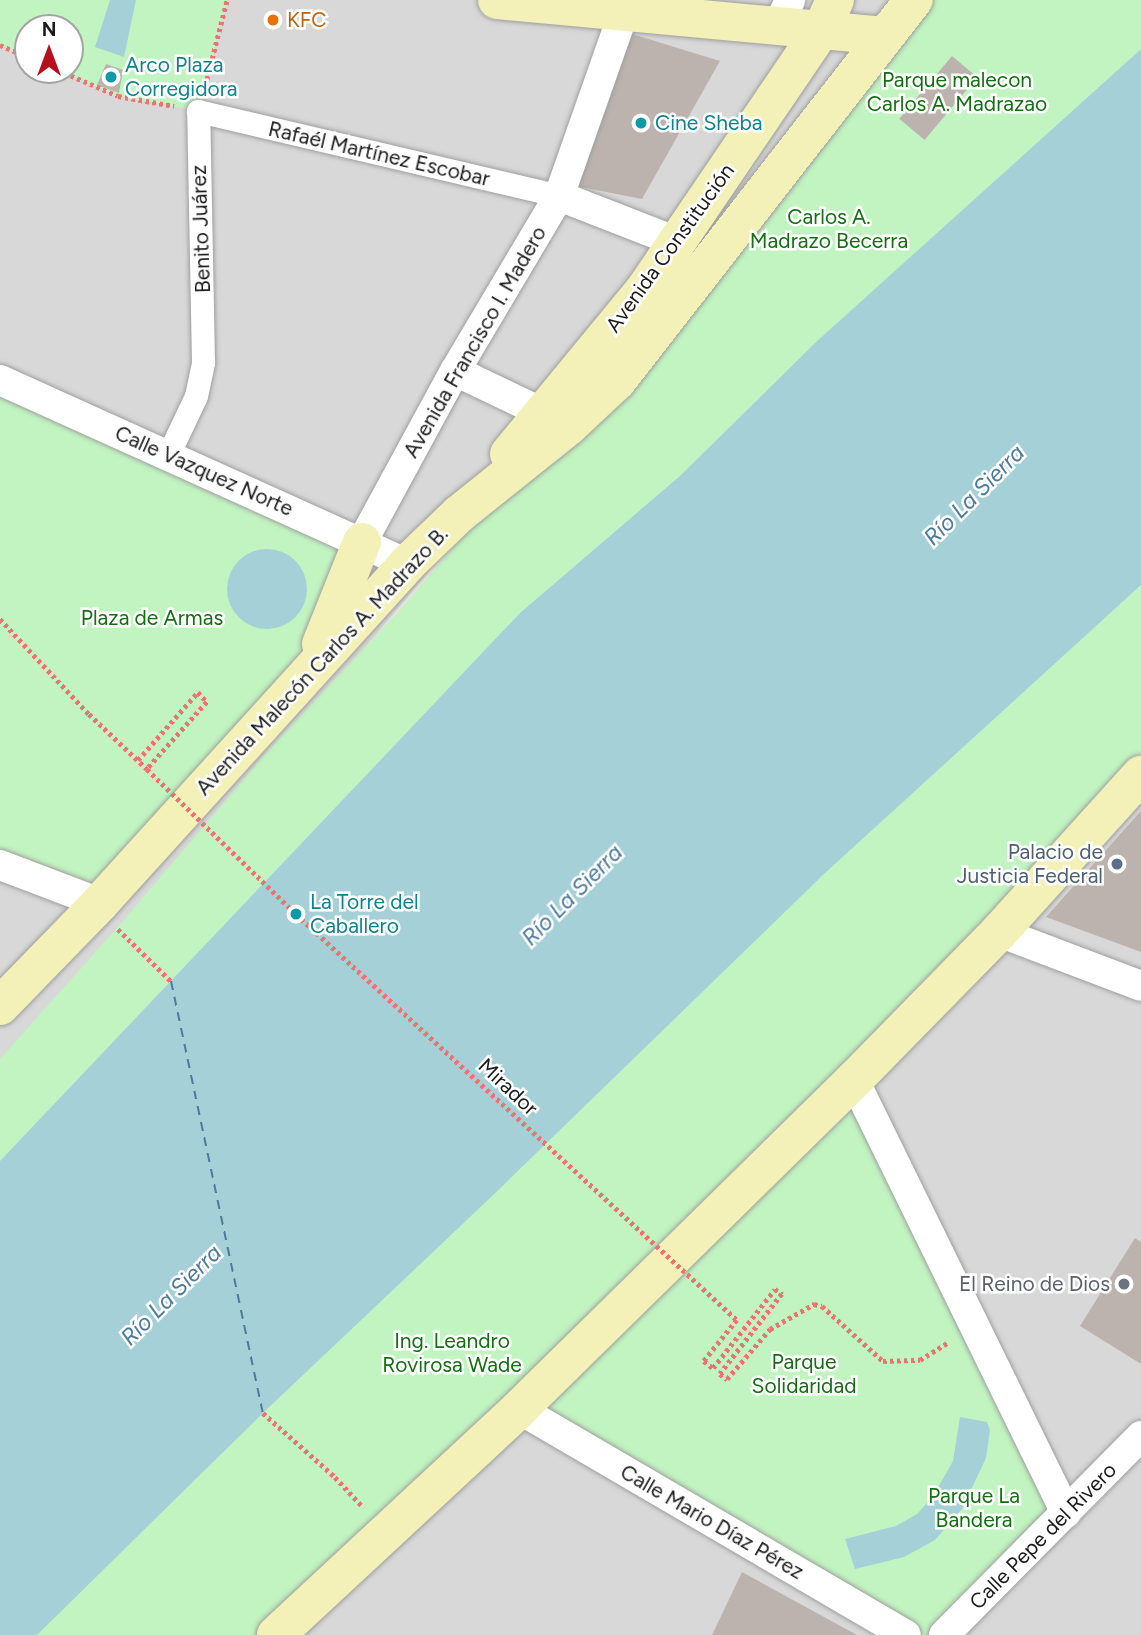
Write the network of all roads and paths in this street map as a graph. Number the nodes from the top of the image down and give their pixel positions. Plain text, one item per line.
1 (228, 0) edge
2 (497, 0) edge
3 (914, 0) edge
4 (624, 11) junction
5 (784, 13) edge
6 (828, 14) edge
7 (884, 36) junction
8 (84, 81) edge
9 (198, 111) junction
10 (559, 197) junction
11 (677, 242) junction
12 (455, 371) junction
13 (0, 380) edge
14 (556, 419) junction
15 (168, 455) junction
16 (362, 542) junction
17 (407, 564) junction
18 (0, 618) edge
19 (311, 667) junction
20 (138, 760) junction
21 (147, 769) junction
22 (1141, 775) edge
23 (0, 865) edge
24 (109, 916) junction
25 (999, 932) junction
26 (171, 981) dead end
27 (1141, 986) edge
28 (0, 1006) edge
29 (854, 1080) junction
30 (974, 1327) junction
31 (519, 1409) junction
32 (263, 1413) dead end
33 (1141, 1436) edge
34 (1066, 1513) junction
35 (386, 1530) junction
36 (276, 1635) edge
37 (906, 1635) edge
38 (944, 1635) edge

1 - 9 path
2 - 4 main road
3 - 7 main road, Avenida Malecón Carlos A. Madrazo B.
4 - 5 main road
4 - 10 street, Avenida Francisco I. Madero
5 - 6 main road
6 - 7 main road
6 - 11 main road, Avenida Constitución
7 - 14 main road, Avenida Malecón Carlos A. Madrazo B.
8 - 9 path
9 - 10 street, Rafaél Martínez Escobar
9 - 15 street, Benito Juárez
10 - 11 street
10 - 12 street, Avenida Francisco I. Madero
11 - 14 main road, Avenida Constitución
12 - 14 street
12 - 16 street, Avenida Francisco I. Madero
13 - 15 street, Calle Vazquez Norte
14 - 17 main road, Avenida Malecón Carlos A. Madrazo B.
15 - 16 street, Calle Vazquez Norte
16 - 17 street, Calle Vazquez Norte
16 - 19 main road, Avenida Francisco I. Madero
17 - 19 main road, Avenida Malecón Carlos A. Madrazo B.
18 - 20 path
19 - 24 main road, Avenida Malecón Carlos A. Madrazo B.
20 - 21 path
20 - 21 path, bridge
21 - 30 path, Mirador, bridge
22 - 25 main road
23 - 24 street
24 - 26 path
24 - 28 main road, Avenida Malecón Carlos A. Madrazo B.
25 - 27 street
25 - 29 main road
29 - 30 street
29 - 31 main road
30 - 34 street
31 - 35 main road
31 - 37 street, Calle Mario Díaz Pérez
32 - 35 path
33 - 34 street, Calle Pepe del Rivero
34 - 38 street, Calle Pepe del Rivero
35 - 36 main road

